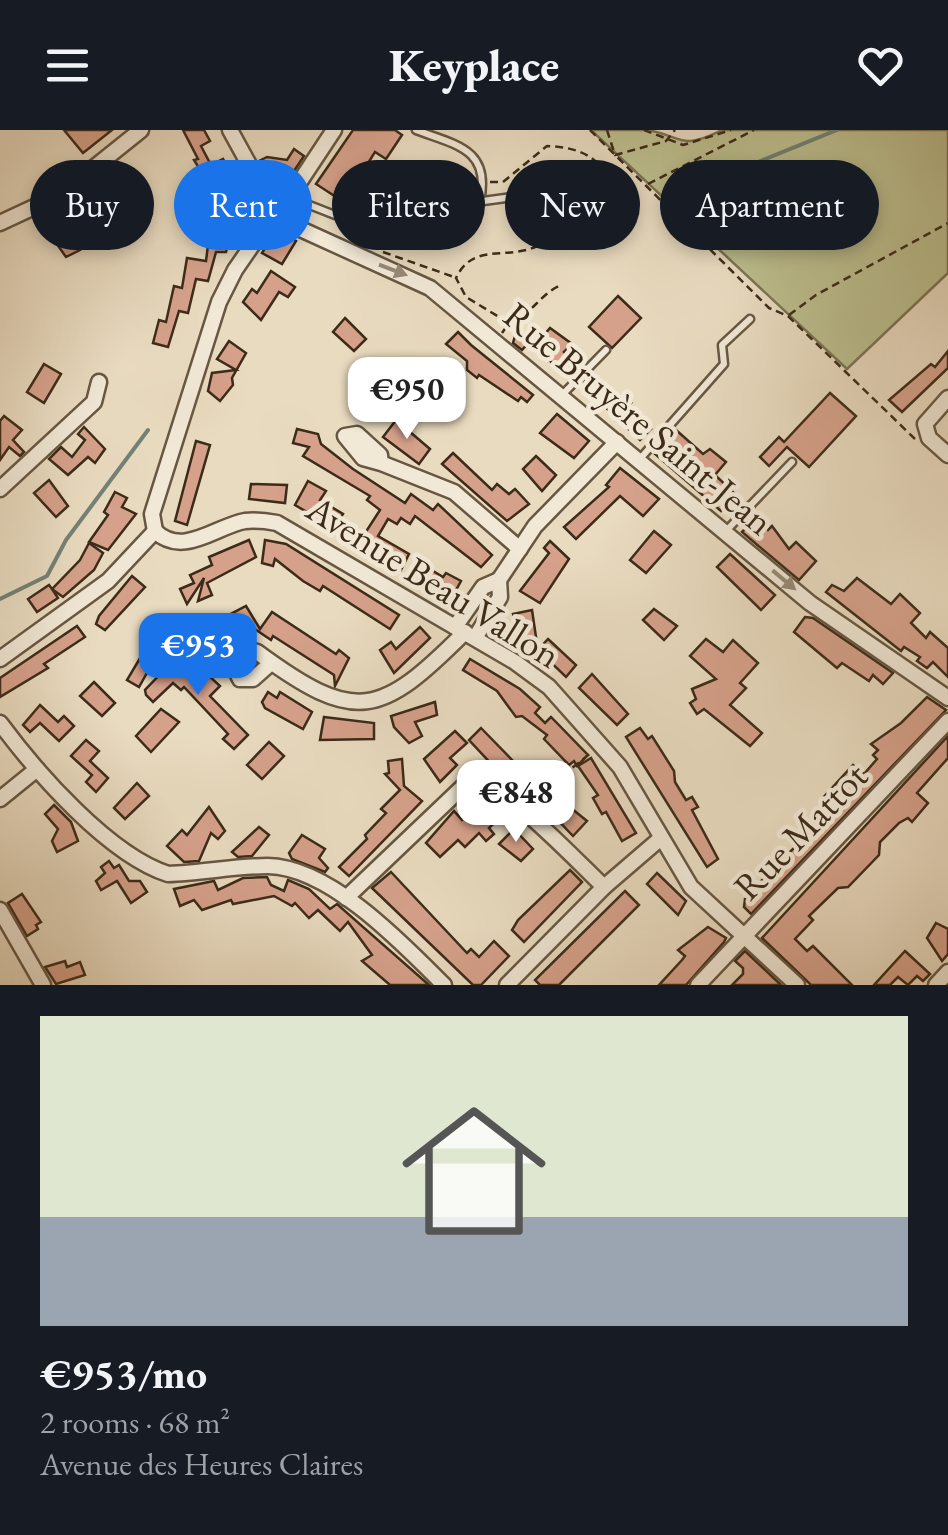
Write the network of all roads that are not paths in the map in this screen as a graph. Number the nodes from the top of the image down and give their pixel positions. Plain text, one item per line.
1 (141, 130) edge
2 (230, 130) edge
3 (334, 130) edge
4 (416, 130) edge
5 (247, 160) edge
6 (475, 160) edge
7 (312, 162) edge
8 (0, 223) edge
9 (312, 235) edge
10 (247, 250) edge
11 (750, 318) dead end
12 (606, 350) dead end
13 (99, 382) dead end
14 (561, 396) junction
15 (948, 398) edge
16 (617, 442) junction
17 (948, 455) edge
18 (639, 460) junction
19 (792, 462) dead end
20 (381, 463) dead end
21 (0, 488) edge
22 (155, 531) junction
23 (725, 532) junction
24 (520, 549) junction
25 (499, 580) junction
26 (465, 633) junction
27 (179, 648) dead end
28 (0, 659) edge
29 (231, 661) junction
30 (271, 663) junction
31 (948, 698) edge
32 (948, 721) edge
33 (0, 723) edge
34 (37, 770) junction
35 (0, 799) edge
36 (661, 838) junction
37 (604, 887) junction
38 (346, 898) junction
39 (0, 910) edge
40 (745, 936) junction
41 (948, 972) edge
42 (43, 985) edge
43 (444, 985) edge
44 (507, 985) edge
45 (698, 985) edge
46 (797, 985) edge
47 (936, 985) edge

1 - 8 street
2 - 5 street
3 - 7 street
4 - 6 lane
9 -> 14 street, Rue Bruyère Saint-Jean
10 - 22 street
11 - 18 lane
12 - 14 lane
13 - 21 street
14 - 16 street, Rue Bruyère Saint-Jean
15 - 17 street
16 - 18 street, Rue Bruyère Saint-Jean
16 - 24 street
18 - 23 street, Rue Bruyère Saint-Jean
19 - 23 lane
20 - 24 street
22 - 26 street, Avenue Beau Vallon
22 - 28 street
23 -> 31 street, Rue Bruyère Saint-Jean
24 - 25 street
25 - 26 street
25 - 26 street
26 - 30 street
26 - 36 street, Avenue Beau Vallon
27 - 29 street
29 - 30 street
29 - 30 street
32 - 40 street, Rue Mattot
33 - 34 street
34 - 35 street
34 - 38 street
36 - 37 street
36 - 40 street, Avenue Beau Vallon
37 - 38 street
37 - 44 street
38 - 43 street
39 - 42 street
40 - 45 street, Rue Mattot
40 - 46 street, Avenue Beau Vallon
41 - 47 street

